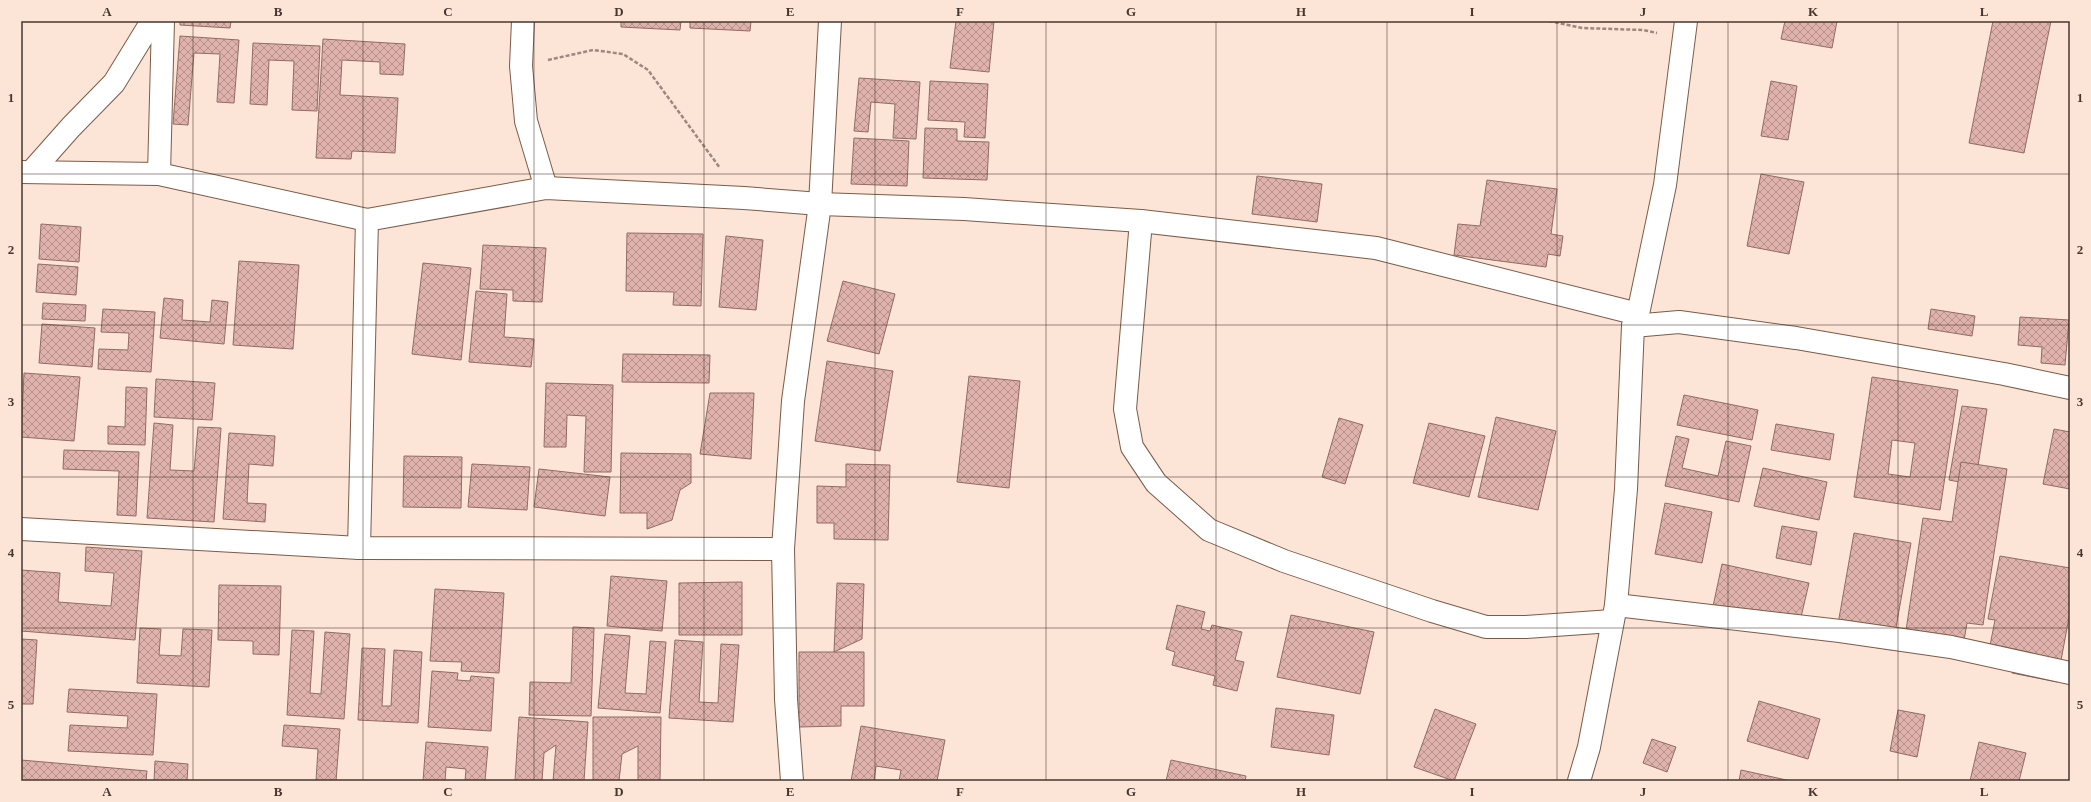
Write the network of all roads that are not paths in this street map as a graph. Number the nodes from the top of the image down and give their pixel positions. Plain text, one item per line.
1 (152, 21) edge
2 (163, 21) edge
3 (523, 21) edge
4 (830, 21) edge
5 (1684, 30) edge
6 (27, 172) edge
7 (159, 174) junction
8 (546, 188) junction
9 (820, 204) junction
10 (367, 220) junction
11 (1141, 221) junction
12 (1635, 320) junction
13 (2070, 388) edge
14 (21, 529) edge
15 (359, 548) junction
16 (783, 548) junction
17 (1614, 613) junction
18 (2070, 673) edge
19 (792, 781) edge
20 (1579, 781) edge

1 - 6 street
2 - 7 street
3 - 8 street
4 - 9 street
5 - 12 street
6 - 7 street
7 - 10 street
8 - 9 street
8 - 10 street
9 - 11 street
9 - 16 street
10 - 15 street
11 - 12 street
11 - 17 street
12 - 13 street
12 - 17 street
14 - 15 street
15 - 16 street
16 - 19 street
17 - 18 street
17 - 20 street

